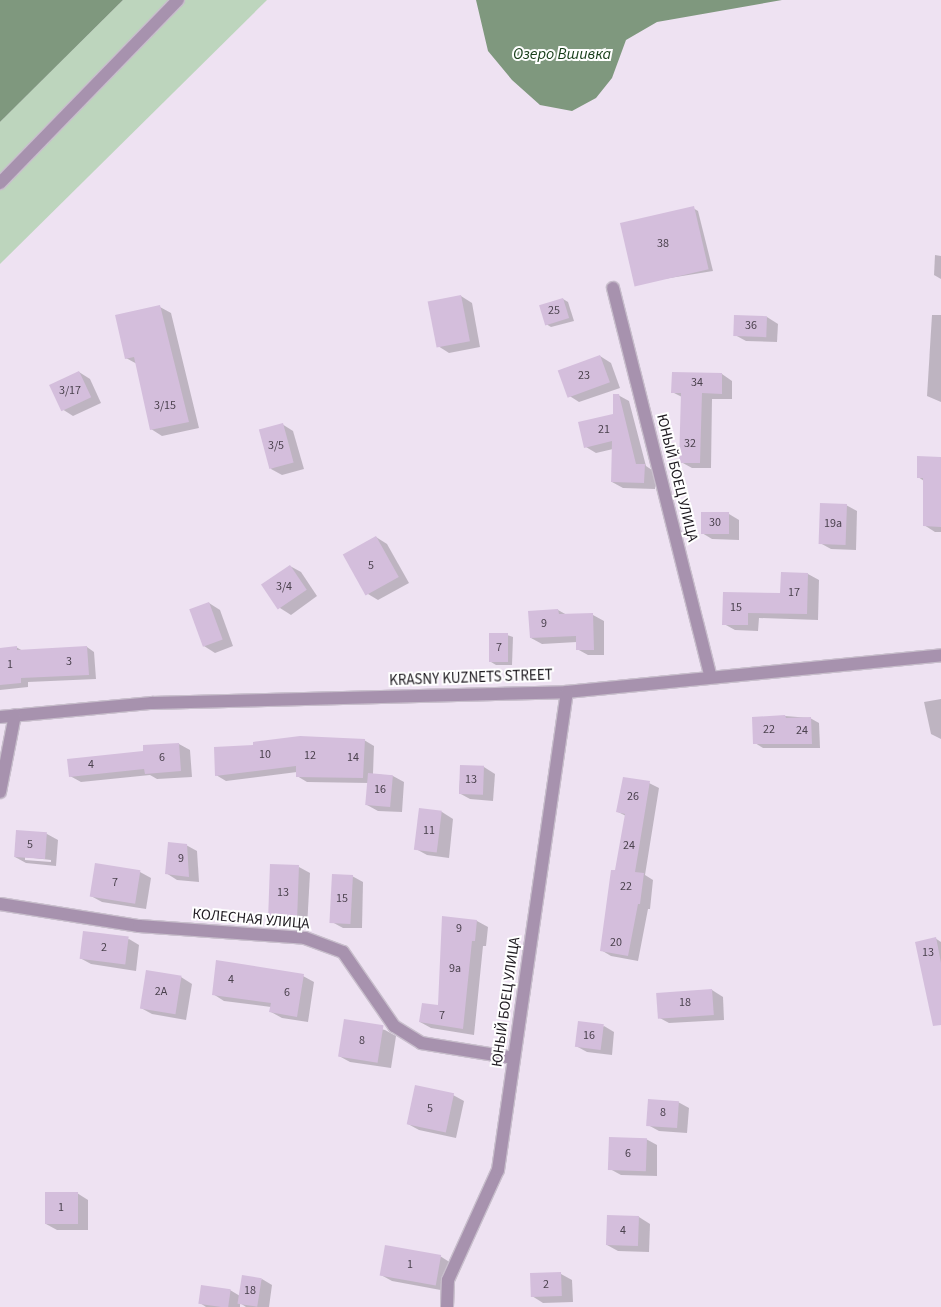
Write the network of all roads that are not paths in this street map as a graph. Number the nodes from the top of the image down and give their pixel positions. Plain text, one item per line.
1 (178, 0) edge
2 (0, 183) edge
3 (613, 288) dead end
4 (941, 655) edge
5 (710, 675) junction
6 (567, 692) junction
7 (15, 715) junction
8 (0, 717) edge
9 (0, 792) edge
10 (0, 904) edge
11 (514, 1058) junction
12 (447, 1307) edge

1 - 2 street
3 - 5 street, ЮНЫЙ БОЕЦ УЛИЦА
4 - 5 street, KRASNY KUZNETS STREET
5 - 6 street, KRASNY KUZNETS STREET
6 - 7 street, KRASNY KUZNETS STREET
6 - 11 street, ЮНЫЙ БОЕЦ УЛИЦА
7 - 8 street, KRASNY KUZNETS STREET
7 - 9 street
10 - 11 street, КОЛЕСНАЯ УЛИЦА
11 - 12 street, ЮНЫЙ БОЕЦ УЛИЦА

